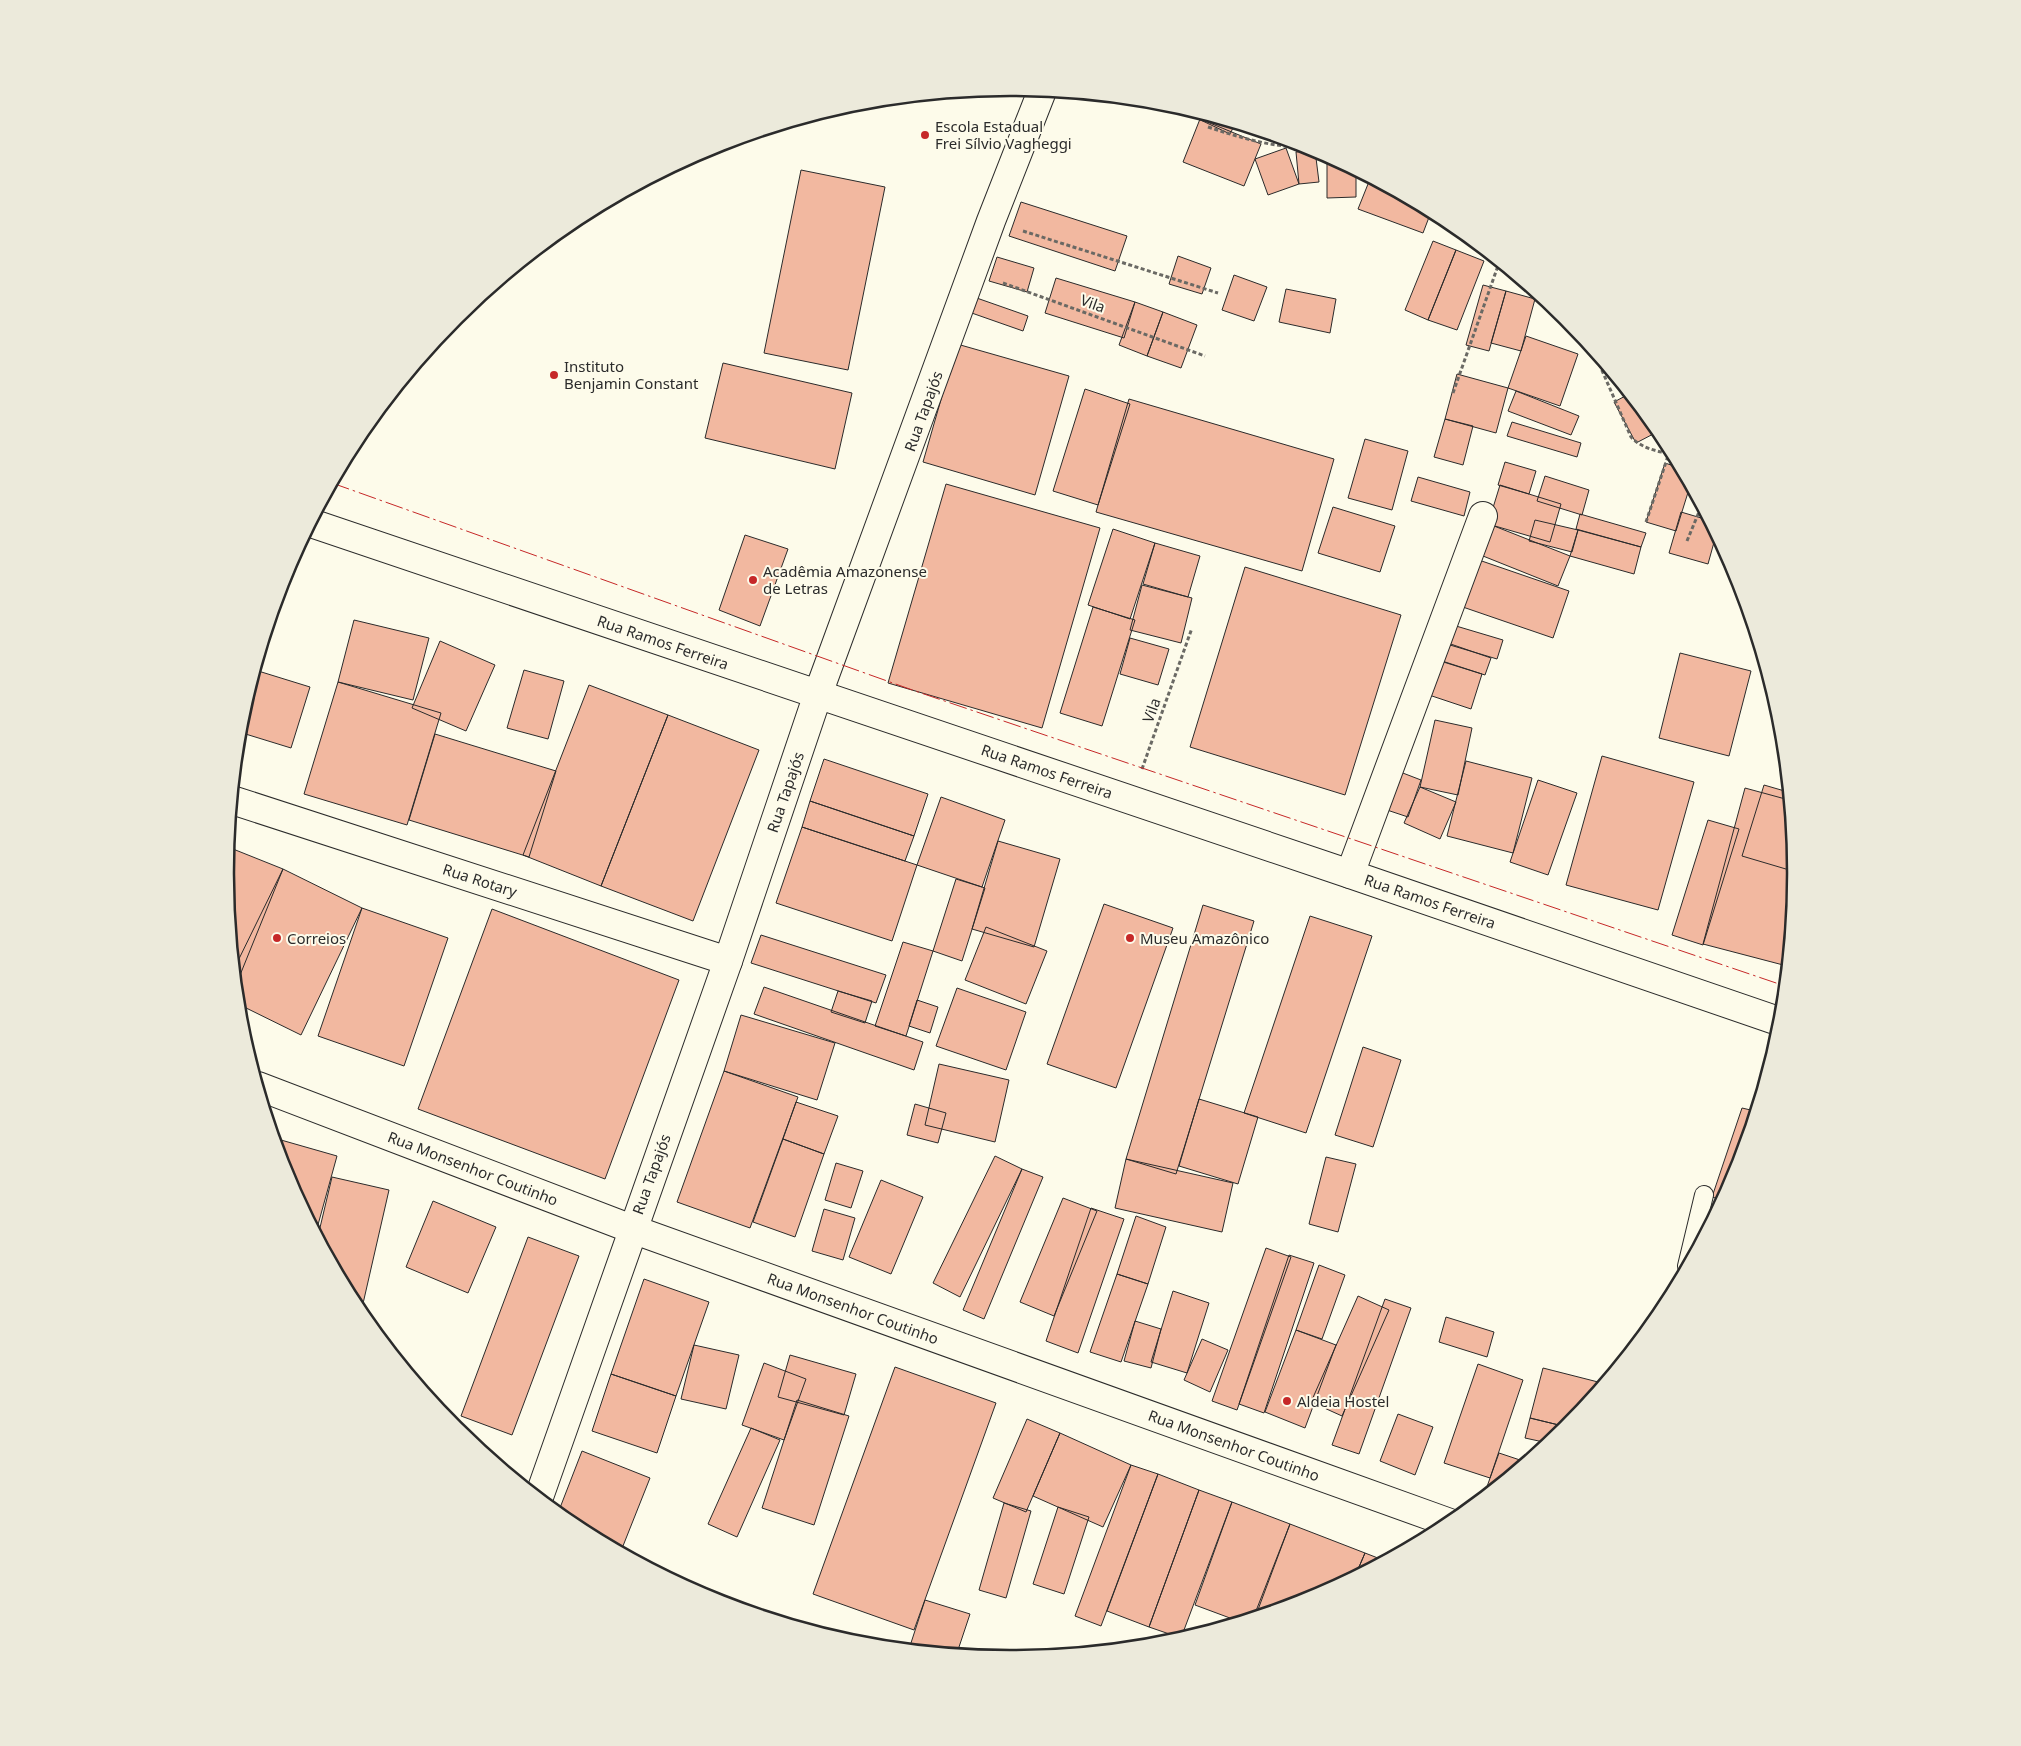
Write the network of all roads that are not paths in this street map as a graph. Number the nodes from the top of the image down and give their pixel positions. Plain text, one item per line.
1 (1040, 97) edge
2 (1483, 516) dead end
3 (316, 525) edge
4 (818, 694) junction
5 (237, 802) edge
6 (1350, 874) junction
7 (728, 961) junction
8 (1773, 1019) edge
9 (264, 1088) edge
10 (1704, 1195) dead end
11 (632, 1229) junction
12 (1692, 1244) edge
13 (541, 1491) edge
14 (1441, 1520) edge

1 - 4 street, Rua Tapajós
2 - 6 street
3 - 4 street, Rua Ramos Ferreira
4 - 6 street, Rua Ramos Ferreira
4 - 7 street, Rua Tapajós
5 - 7 street, Rua Rotary
6 - 8 street, Rua Ramos Ferreira
7 - 11 street, Rua Tapajós
9 - 11 street, Rua Monsenhor Coutinho
10 - 12 lane
11 - 13 street, Rua Tapajós
11 - 14 street, Rua Monsenhor Coutinho

